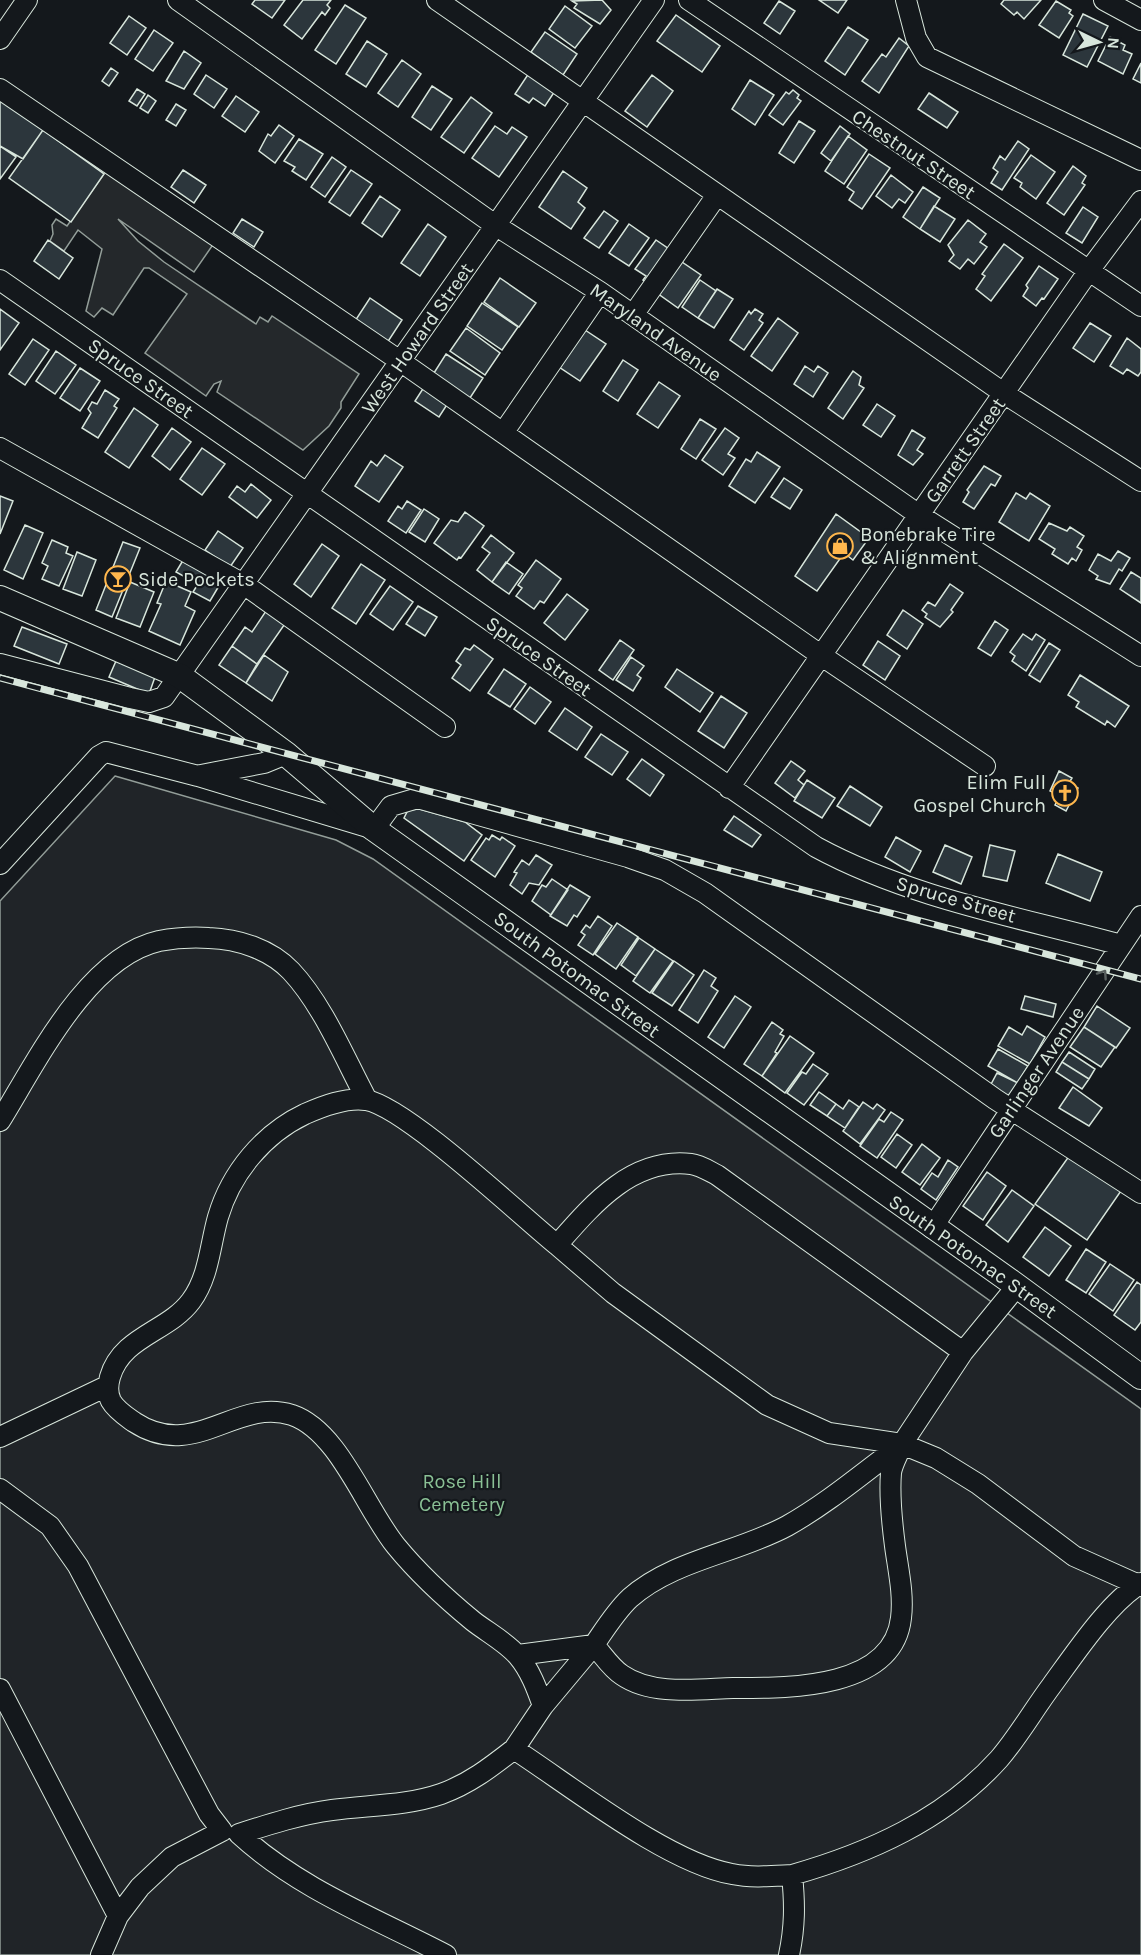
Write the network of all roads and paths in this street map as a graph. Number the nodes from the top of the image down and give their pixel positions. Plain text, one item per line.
1 (27, 0) edge
2 (178, 0) edge
3 (437, 0) edge
4 (654, 0) edge
5 (689, 0) edge
6 (906, 0) edge
7 (1104, 0) edge
8 (1141, 20) edge
9 (0, 39) edge
10 (0, 89) edge
11 (582, 101) junction
12 (1141, 160) edge
13 (717, 195) junction
14 (1141, 201) edge
15 (495, 225) junction
16 (1088, 272) junction
17 (0, 280) edge
18 (600, 292) junction
19 (1141, 306) edge
20 (633, 315) junction
21 (400, 361) junction
22 (1005, 394) junction
23 (503, 433) junction
24 (0, 448) edge
25 (1141, 481) edge
26 (308, 495) junction
27 (919, 515) junction
28 (245, 585) junction
29 (0, 598) edge
30 (822, 656) junction
31 (1141, 656) edge
32 (0, 664) edge
33 (180, 676) junction
34 (445, 727) dead end
35 (286, 754) junction
36 (985, 766) dead end
37 (198, 776) junction
38 (729, 788) junction
39 (374, 829) junction
40 (0, 864) edge
41 (1141, 916) edge
42 (1130, 938) edge
43 (367, 1100) junction
44 (1011, 1109) junction
45 (0, 1121) edge
46 (1139, 1186) edge
47 (932, 1228) junction
48 (556, 1245) junction
49 (1017, 1286) junction
50 (963, 1352) junction
51 (1141, 1377) edge
52 (107, 1386) junction
53 (0, 1437) edge
54 (902, 1444) junction
55 (0, 1489) edge
56 (1140, 1584) edge
57 (594, 1645) junction
58 (518, 1655) junction
59 (0, 1689) edge
60 (543, 1706) junction
61 (514, 1749) junction
62 (231, 1832) junction
63 (792, 1875) junction
64 (118, 1916) junction
65 (101, 1955) edge
66 (446, 1955) edge
67 (789, 1955) edge

1 - 9 street
2 - 15 street, Maryland Avenue
3 - 11 street
4 - 11 street, West Howard Street
5 - 16 street, Chestnut Street
6 - 12 street
7 - 8 street
10 - 21 street
11 - 13 street
11 - 15 street, West Howard Street
13 - 20 street
13 - 22 street
14 - 16 street, Garrett Street
15 - 18 street, Maryland Avenue
15 - 21 street, West Howard Street
16 - 19 street, Chestnut Street
16 - 22 street, Garrett Street
17 - 26 street, Spruce Street
18 - 20 street, Maryland Avenue
18 - 23 street
20 - 27 street, Maryland Avenue
21 - 23 street
21 - 26 street, West Howard Street
22 - 25 street
22 - 27 street, Garrett Street
23 - 30 street
24 - 28 street
26 - 28 street, West Howard Street
26 - 38 street, Spruce Street
27 - 30 street, Garrett Street
27 - 31 street, Maryland Avenue
28 - 33 street, West Howard Street
28 - 34 street
29 - 33 main road, South Potomac Street
30 - 36 street
30 - 38 street, Garrett Street
32 - 33 street, West Howard Street
33 - 35 main road, South Potomac Street
35 - 37 street
35 - 39 main road, South Potomac Street
37 - 39 street
37 - 40 street
38 - 42 street, Spruce Street
39 - 44 street
39 - 47 main road, South Potomac Street
41 - 42 street, Garlinger Avenue
44 -> 42 street, Garlinger Avenue
43 - 45 street
43 - 48 street
43 - 52 street
44 - 46 street
44 - 47 street, Garlinger Avenue
47 - 49 main road, South Potomac Street
48 - 50 street
48 - 54 street
49 - 50 street
49 - 51 main road, South Potomac Street
50 - 54 street
52 - 53 street
52 - 58 street
54 - 56 street
54 - 57 street
54 - 57 street
55 - 62 street
56 - 63 street
57 - 58 street
57 - 60 street
58 - 60 street
59 - 64 street
60 - 61 street
61 - 62 street
61 - 63 street
62 - 64 street
62 - 66 street
63 - 67 street
64 - 65 street

